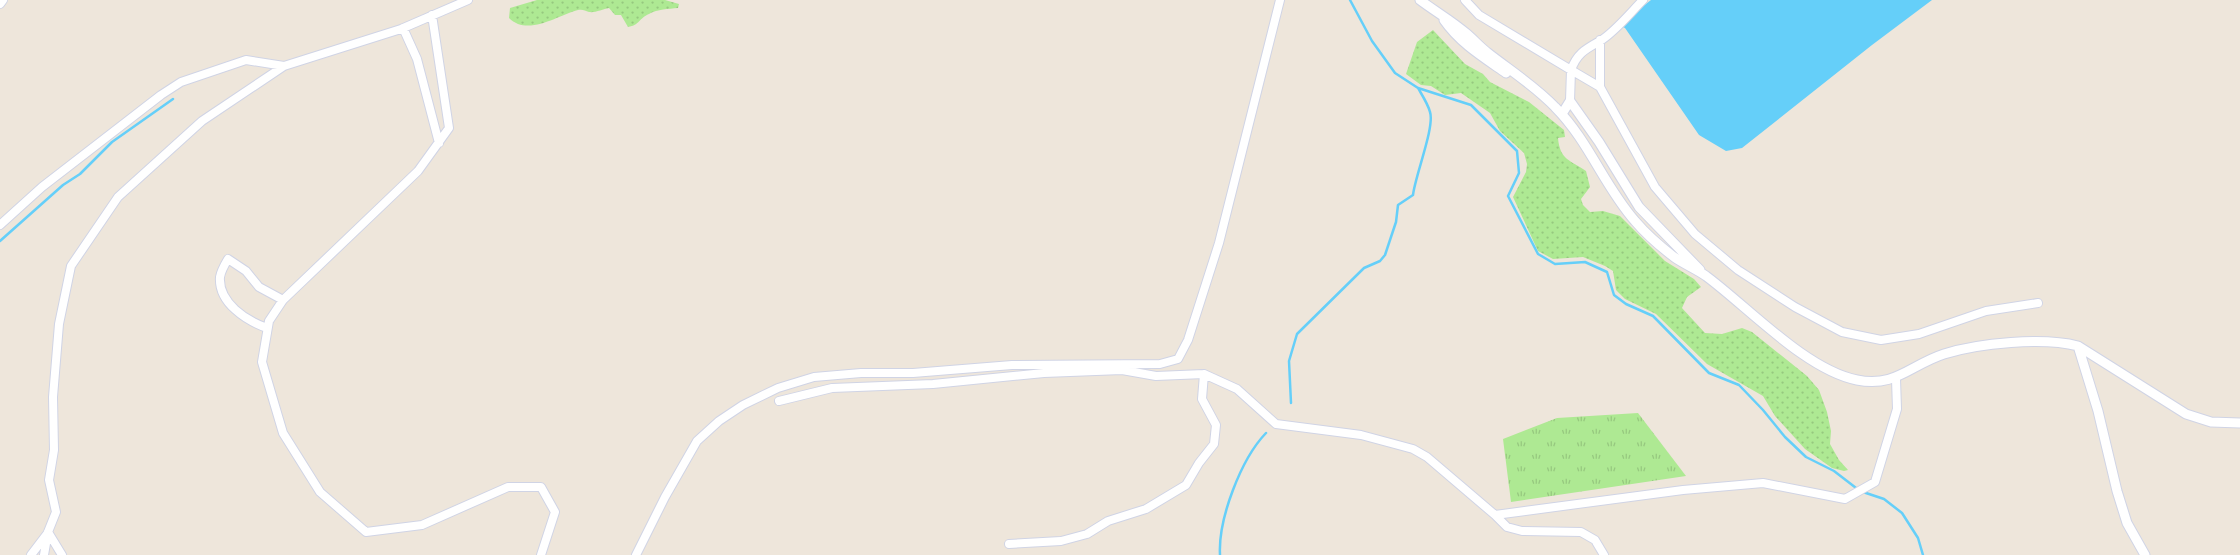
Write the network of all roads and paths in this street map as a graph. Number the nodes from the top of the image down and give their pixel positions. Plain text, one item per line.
1 (3, 0) edge
2 (468, 0) edge
3 (1280, 0) edge
4 (1420, 0) edge
5 (1465, 0) edge
6 (1643, 0) edge
7 (0, 4) edge
8 (432, 15) junction
9 (403, 28) junction
10 (1600, 40) junction
11 (284, 66) junction
12 (1571, 70) junction
13 (1600, 87) junction
14 (1570, 101) junction
15 (1562, 114) junction
16 (439, 142) junction
17 (0, 225) edge
18 (1704, 274) junction
19 (283, 300) junction
20 (2038, 303) dead end
21 (267, 328) junction
22 (2078, 346) junction
23 (1204, 374) junction
24 (1896, 379) junction
25 (779, 400) dead end
26 (2240, 423) edge
27 (1496, 516) junction
28 (48, 532) junction
29 (1009, 544) dead end
30 (31, 555) edge
31 (44, 555) edge
32 (62, 555) edge
33 (542, 555) edge
34 (636, 555) edge
35 (1604, 555) edge
36 (2145, 555) edge

1 - 7 street
2 - 8 street
3 - 34 street
4 - 15 street
5 - 12 street
6 - 10 street
8 - 9 street
8 - 16 street
9 - 11 street
9 - 16 street
10 - 12 street
10 - 13 street
11 - 17 street
11 - 28 street
12 - 13 street
12 - 14 street
13 - 20 street
14 - 15 street
14 - 18 street
15 - 18 street
16 - 19 street
18 - 24 street
19 - 21 street
19 - 21 street
21 - 33 street
22 - 24 street
22 - 26 street
22 - 36 street
23 - 25 street
23 - 27 street
23 - 29 street
24 - 27 street
27 - 35 street
28 - 30 street
28 - 31 street
28 - 32 street

